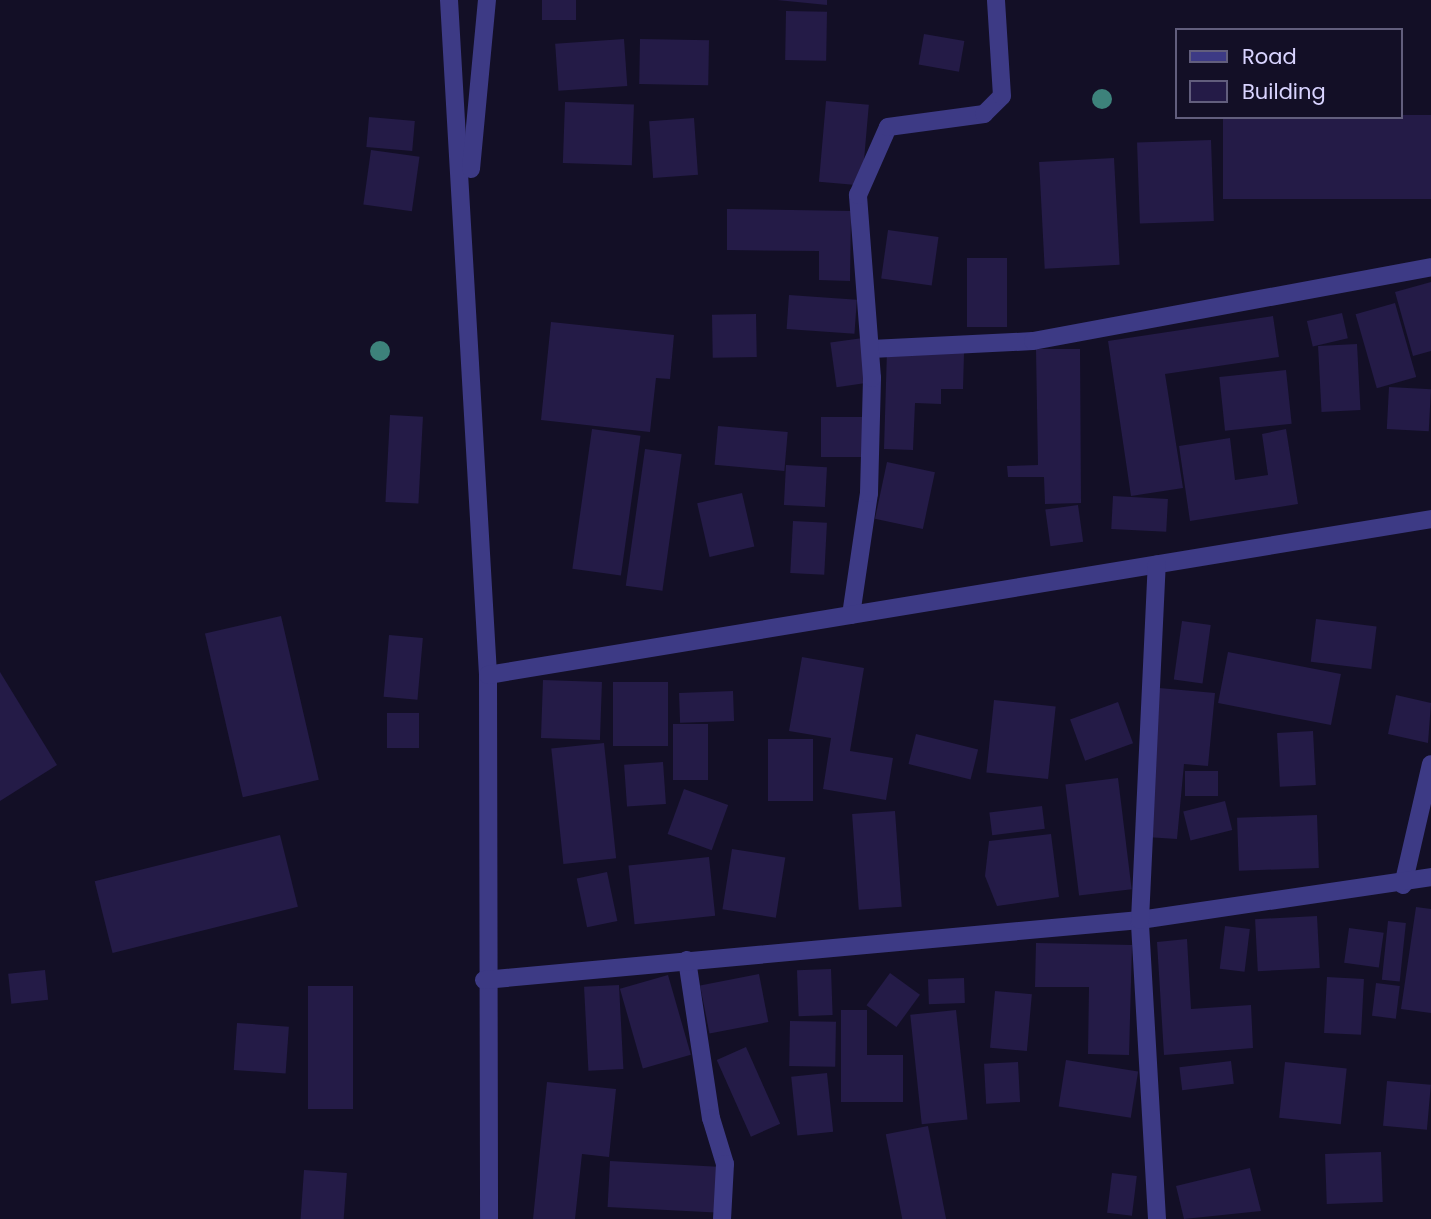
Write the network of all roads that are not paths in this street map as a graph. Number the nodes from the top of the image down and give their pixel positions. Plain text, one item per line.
1 (449, 0) edge
2 (487, 0) edge
3 (996, 0) edge
4 (467, 225) junction
5 (1431, 267) edge
6 (871, 349) junction
7 (1431, 519) edge
8 (1157, 564) junction
9 (851, 615) junction
10 (488, 675) junction
11 (1431, 764) edge
12 (1431, 877) edge
13 (1403, 885) junction
14 (1140, 920) junction
15 (687, 960) junction
16 (484, 980) junction
17 (489, 1219) edge
18 (722, 1219) edge
19 (1157, 1219) edge

1 - 4 street
2 - 4 street
3 - 6 street
4 - 10 street
5 - 6 street
6 - 9 street
7 - 8 street
8 - 9 street
8 - 14 street
9 - 10 street
10 - 16 street
11 - 13 street
12 - 13 street
13 - 14 street
14 - 15 street
14 - 19 street
15 - 16 street
15 - 18 street
16 - 17 street

